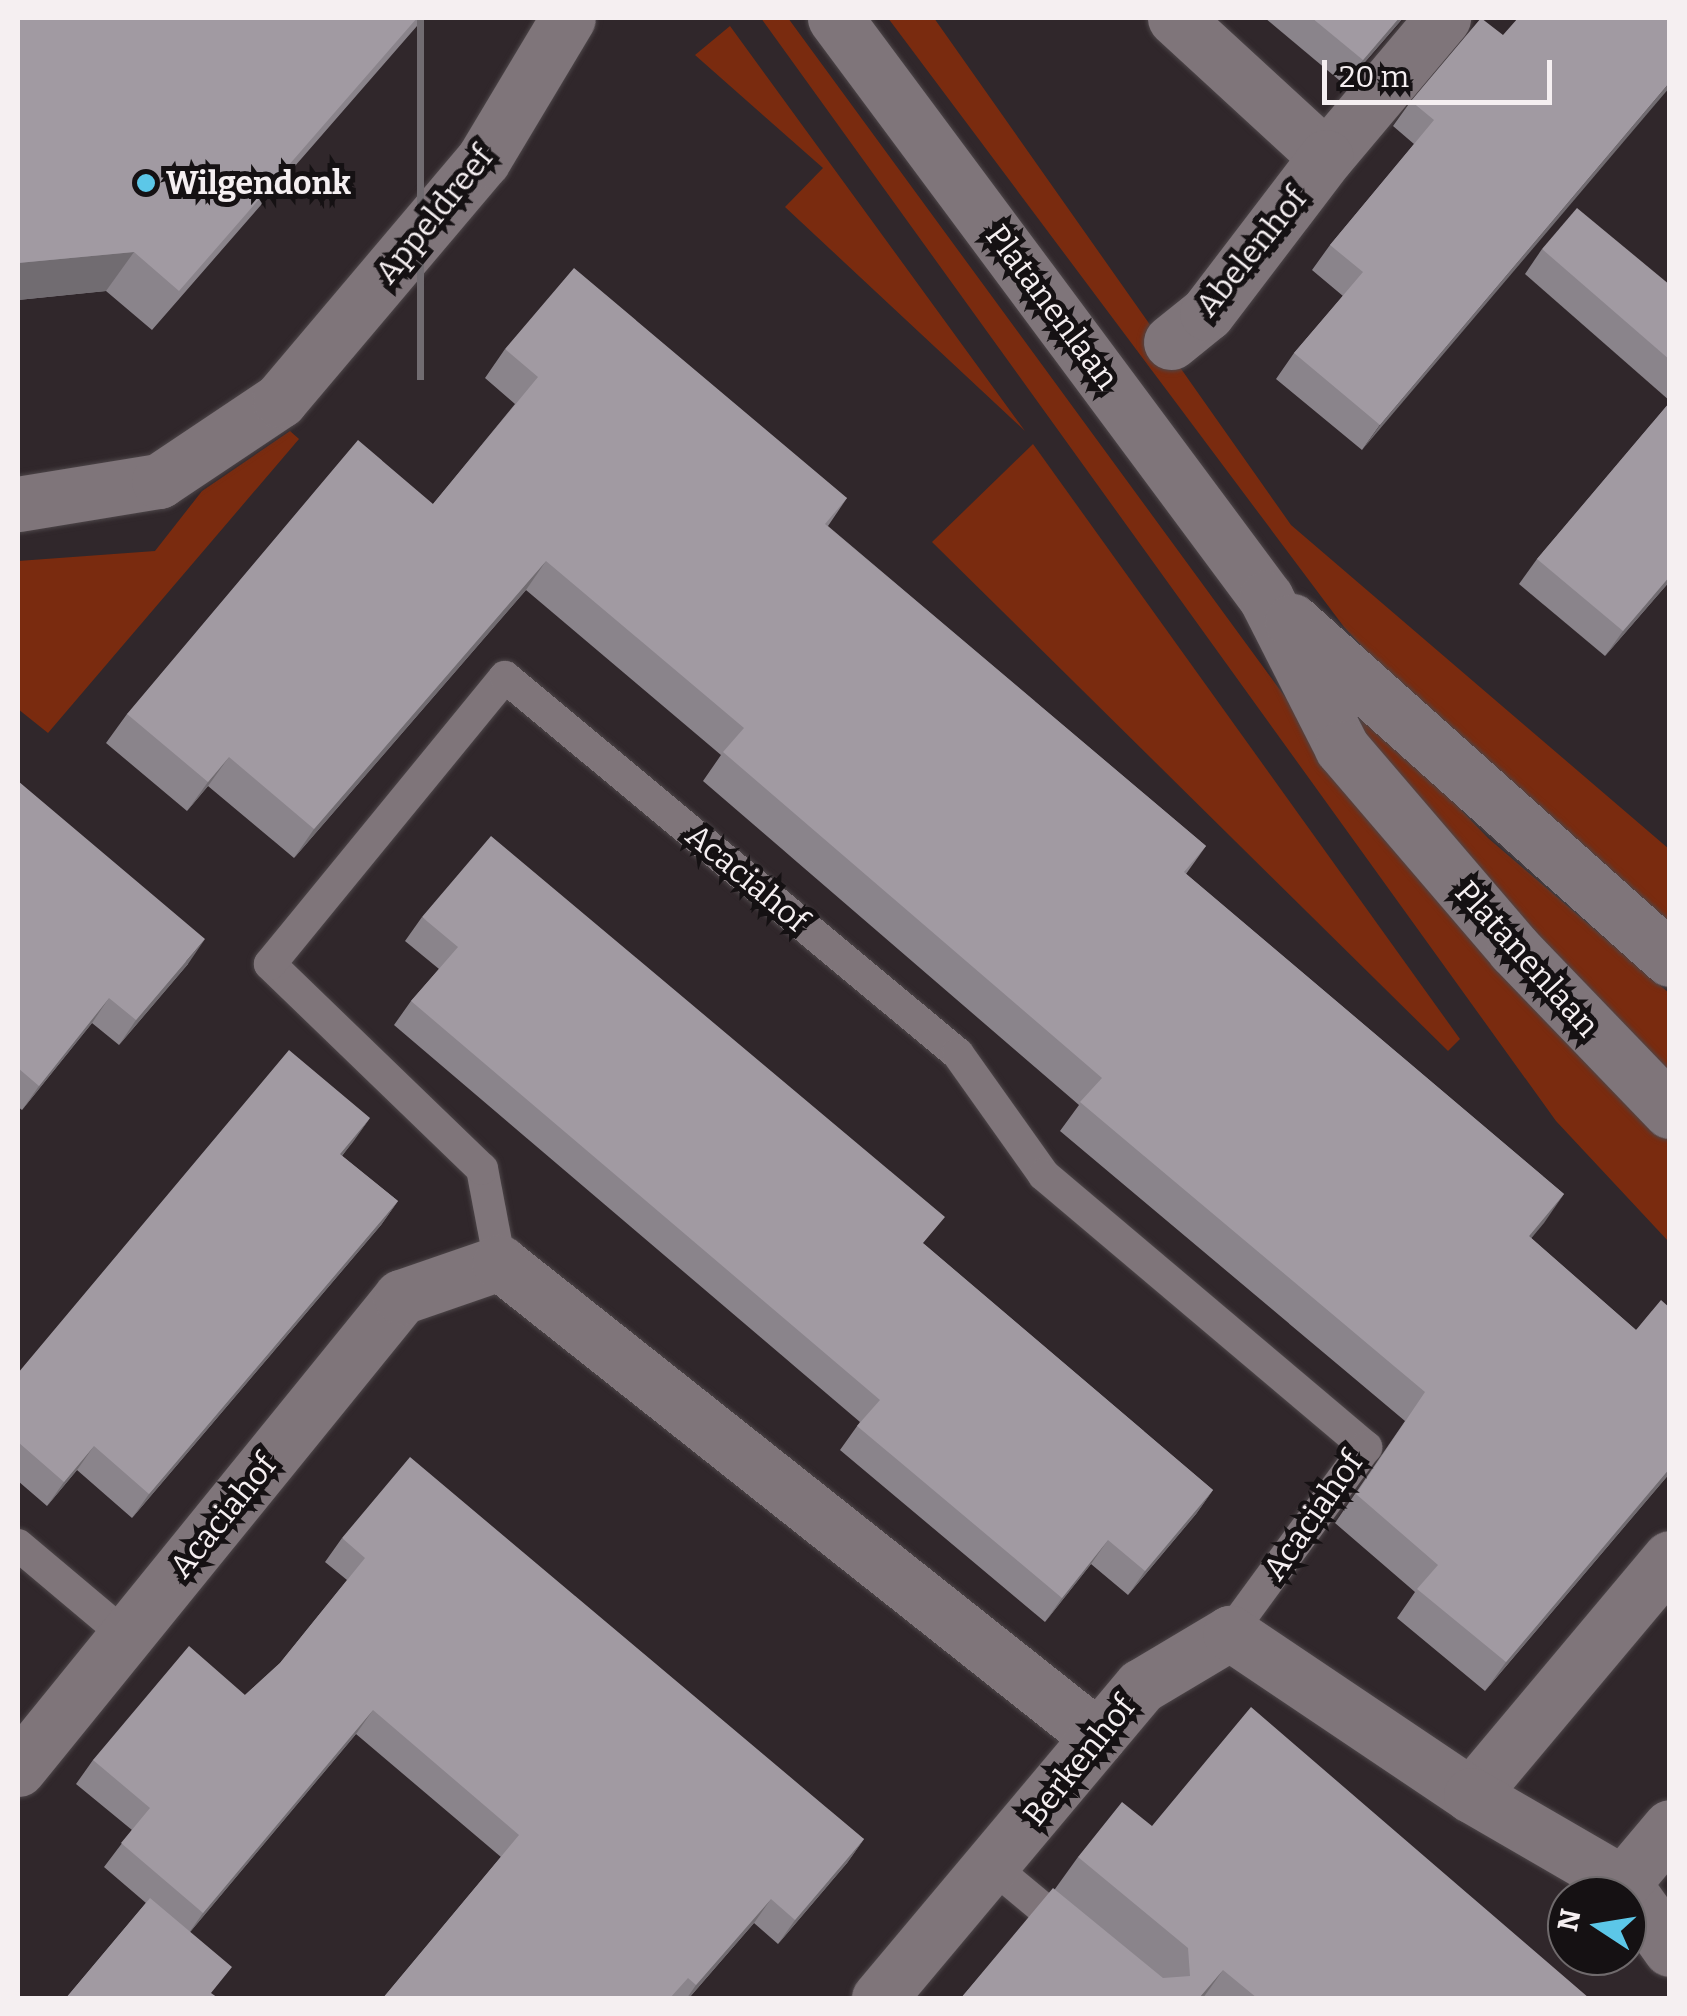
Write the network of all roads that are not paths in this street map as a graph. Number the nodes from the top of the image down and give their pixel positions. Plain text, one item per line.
1 (568, 18) edge
2 (836, 18) edge
3 (1175, 18) edge
4 (1443, 18) edge
5 (1326, 157) junction
6 (1171, 342) dead end
7 (18, 504) edge
8 (1266, 598) junction
9 (1670, 959) edge
10 (1670, 1111) edge
11 (500, 1263) junction
12 (18, 1546) edge
13 (1670, 1558) edge
14 (1230, 1632) junction
15 (126, 1636) junction
16 (1098, 1737) junction
17 (18, 1769) edge
18 (1470, 1795) junction
19 (1670, 1827) edge
20 (993, 1867) junction
21 (1612, 1876) edge
22 (1630, 1876) edge
23 (1647, 1916) edge
24 (1670, 1949) edge
25 (1094, 1951) edge
26 (879, 1998) edge

1 - 7 street, Appeldreef
2 - 8 street, Platanenlaan
3 - 5 street, Abelenhof
4 - 5 street, Abelenhof
5 - 6 street, Abelenhof
8 - 9 street, Platanenlaan
8 - 10 street, Platanenlaan
11 - 14 lane, Acaciahof
11 - 15 street, Acaciahof
11 - 16 street
12 - 15 lane
13 - 18 street
14 - 16 street, Berkenhof
14 - 18 street
15 - 17 street, Acaciahof
16 - 20 street, Berkenhof
18 - 21 street
19 - 22 street
20 - 25 lane
20 - 26 street, Berkenhof
23 - 24 street

